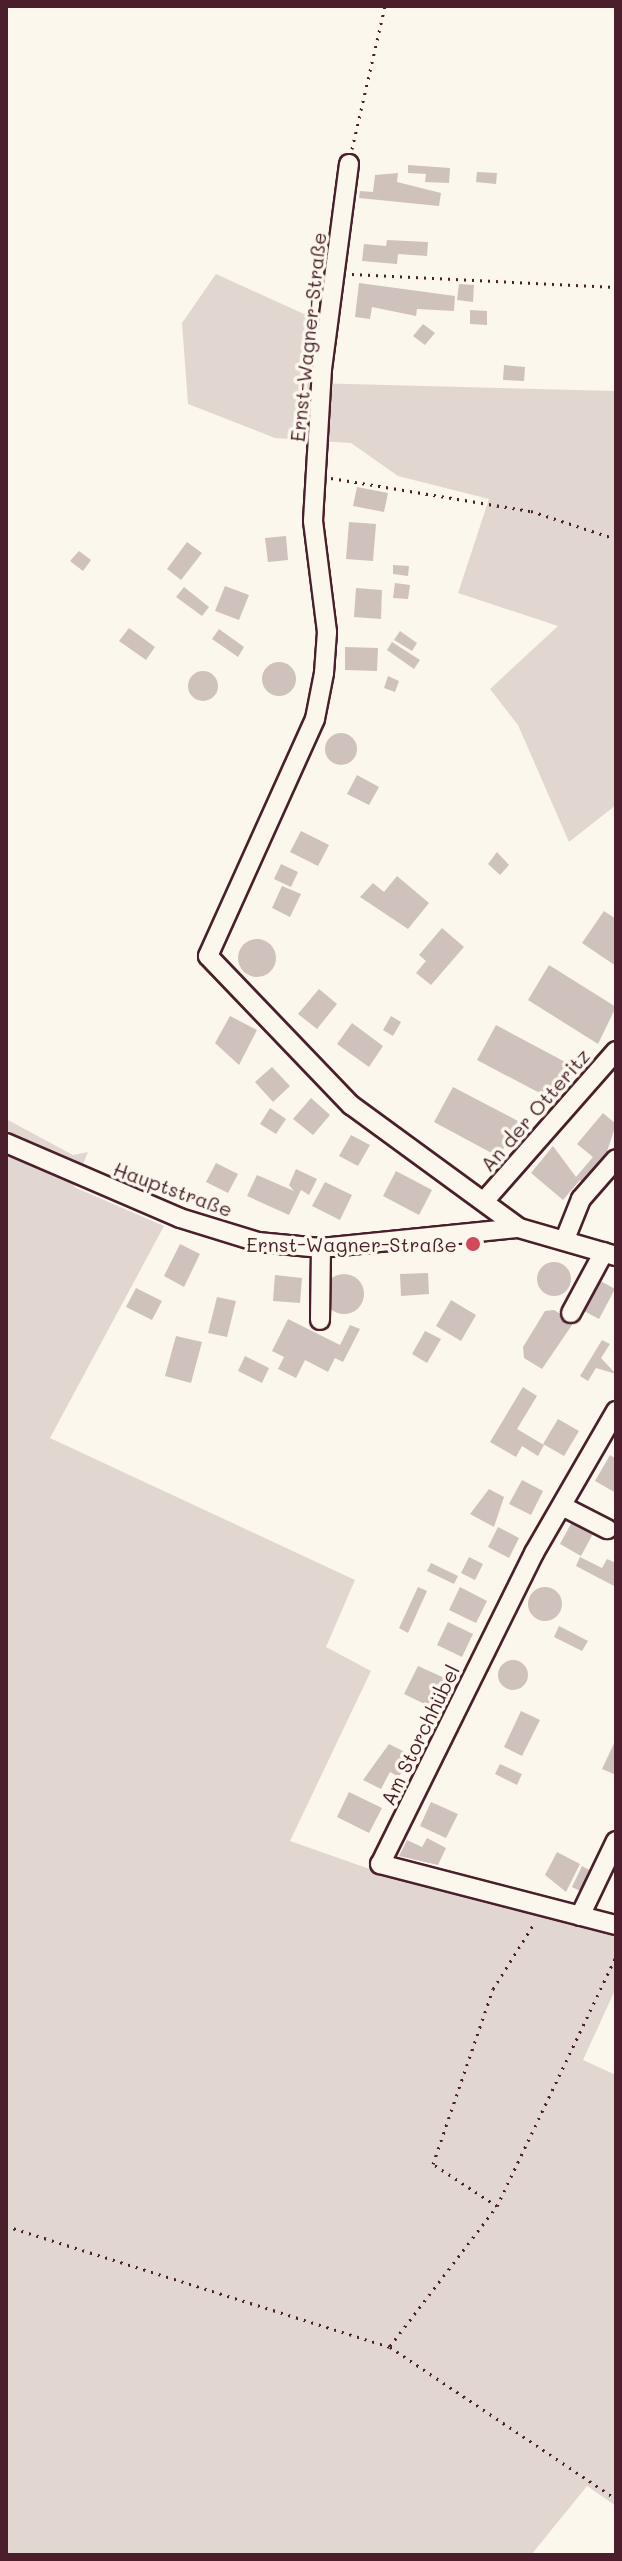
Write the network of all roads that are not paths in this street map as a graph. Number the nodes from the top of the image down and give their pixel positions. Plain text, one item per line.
1 (349, 164) road end
2 (616, 1051) edge
3 (6, 1143) edge
4 (616, 1159) edge
5 (486, 1199) junction
6 (519, 1228) junction
7 (565, 1239) junction
8 (321, 1248) junction
9 (610, 1254) edge
10 (571, 1313) dead end
11 (320, 1320) dead end
12 (616, 1411) edge
13 (599, 1441) junction
14 (616, 1451) edge
15 (562, 1506) junction
16 (607, 1529) dead end
17 (616, 1841) edge
18 (580, 1916) junction
19 (616, 1925) edge

1 - 5 street, Ernst-Wagner-Straße
2 - 5 street, An der Otteritz
3 - 8 street, Hauptstraße
4 - 7 street
5 - 6 street, Ernst-Wagner-Straße
6 - 7 street, Hauptstraße
6 - 8 street, Hauptstraße
7 - 9 street, Hauptstraße
8 - 11 street
9 - 10 street
12 - 13 street, Am Storchhübel
13 - 14 street
13 - 15 street, Am Storchhübel
15 - 16 street
15 - 18 street, Am Storchhübel
17 - 18 street
18 - 19 street, Am Storchhübel

